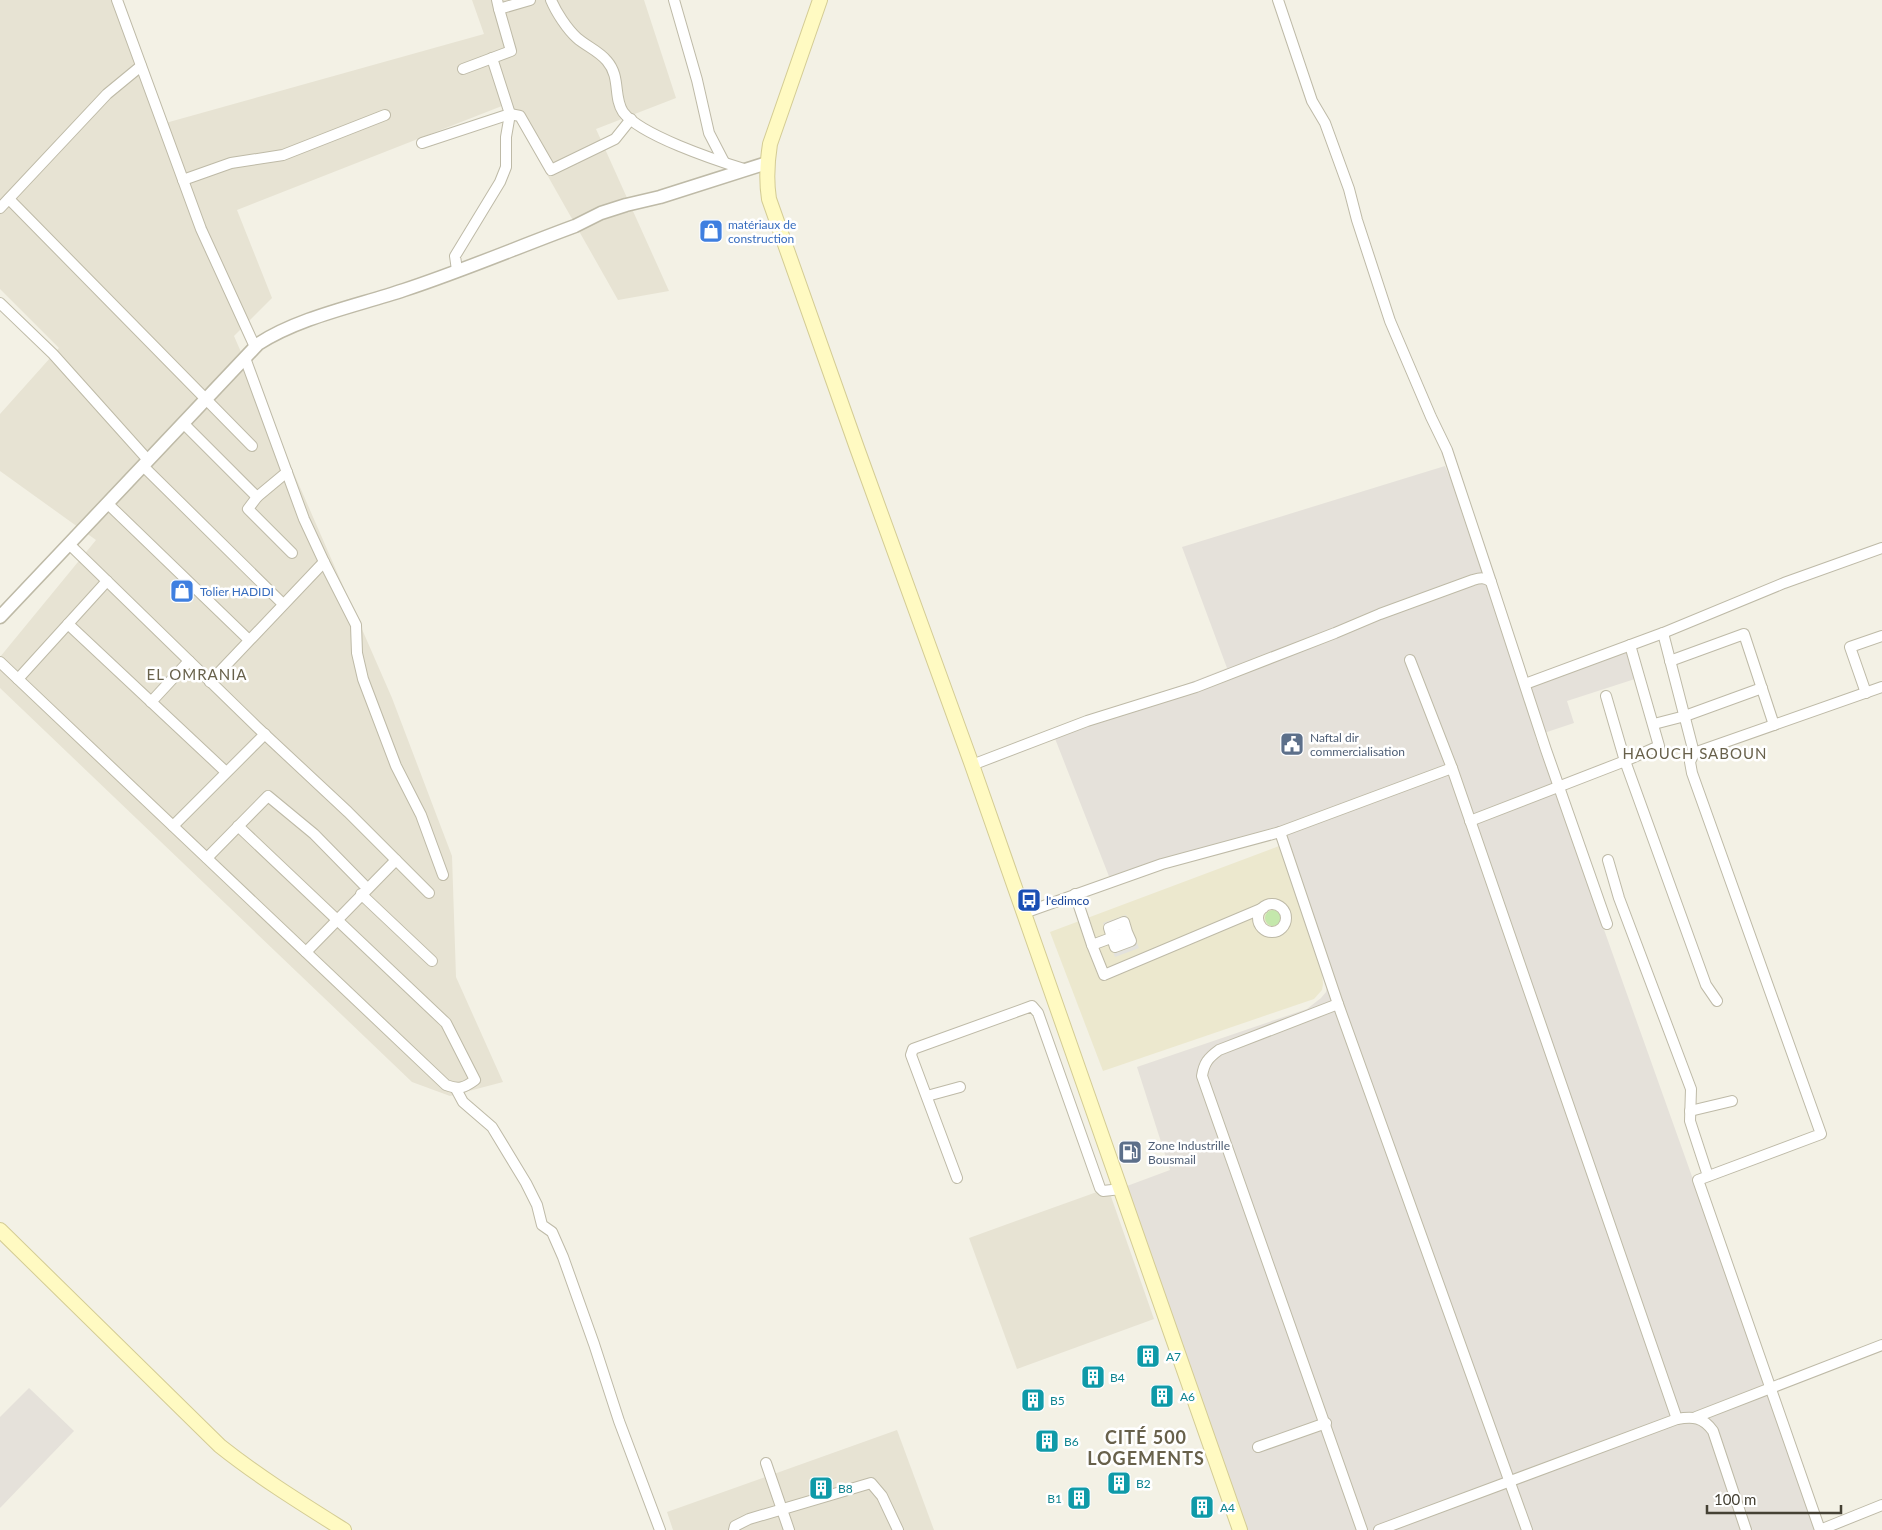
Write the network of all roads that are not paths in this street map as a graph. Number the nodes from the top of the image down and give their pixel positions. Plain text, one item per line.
1 (117, 0) edge
2 (530, 0) edge
3 (551, 0) edge
4 (674, 0) edge
5 (820, 0) edge
6 (1278, 0) edge
7 (498, 4) edge
8 (492, 58) junction
9 (141, 66) junction
10 (463, 69) dead end
11 (510, 114) junction
12 (385, 116) dead end
13 (631, 119) junction
14 (422, 143) dead end
15 (724, 162) junction
16 (767, 163) junction
17 (744, 169) junction
18 (183, 180) junction
19 (9, 199) junction
20 (0, 208) edge
21 (457, 270) junction
22 (0, 303) edge
23 (255, 346) junction
24 (245, 358) junction
25 (206, 399) junction
26 (183, 423) junction
27 (252, 446) dead end
28 (146, 463) junction
29 (287, 472) junction
30 (257, 498) junction
31 (107, 503) junction
32 (68, 544) junction
33 (1882, 548) edge
34 (292, 553) dead end
35 (324, 562) junction
36 (107, 581) junction
37 (1491, 582) junction
38 (283, 604) junction
39 (0, 617) edge
40 (68, 624) junction
41 (1663, 633) junction
42 (1882, 636) edge
43 (249, 640) junction
44 (1630, 645) junction
45 (189, 660) junction
46 (1410, 660) dead end
47 (1670, 661) junction
48 (0, 662) edge
49 (18, 679) junction
50 (210, 682) junction
51 (1525, 684) junction
52 (1882, 687) edge
53 (1762, 688) junction
54 (1866, 693) junction
55 (1606, 696) dead end
56 (152, 702) junction
57 (1684, 716) junction
58 (1654, 724) junction
59 (1774, 725) junction
60 (265, 734) junction
61 (1694, 753) junction
62 (1625, 760) junction
63 (972, 765) junction
64 (1452, 768) junction
65 (226, 772) junction
66 (1558, 787) junction
67 (1470, 821) junction
68 (173, 826) junction
69 (238, 826) junction
70 (1280, 832) junction
71 (207, 858) junction
72 (396, 860) junction
73 (1608, 860) dead end
74 (443, 875) dead end
75 (364, 891) junction
76 (429, 893) dead end
77 (1075, 894) junction
78 (1263, 908) dead end
79 (1024, 913) junction
80 (337, 920) junction
81 (1607, 924) dead end
82 (1127, 932) dead end
83 (1092, 945) junction
84 (306, 952) junction
85 (432, 960) dead end
86 (1717, 1001) dead end
87 (1338, 1004) junction
88 (960, 1087) dead end
89 (456, 1089) junction
90 (927, 1096) junction
91 (1732, 1101) dead end
92 (1690, 1111) junction
93 (1708, 1176) junction
94 (957, 1178) dead end
95 (1121, 1189) junction
96 (0, 1230) edge
97 (1882, 1345) edge
98 (1771, 1388) junction
99 (1696, 1417) junction
100 (1677, 1419) junction
101 (1326, 1422) junction
102 (1258, 1447) dead end
103 (766, 1463) dead end
104 (1509, 1482) junction
105 (1882, 1505) edge
106 (782, 1509) junction
107 (344, 1530) edge
108 (660, 1530) edge
109 (734, 1530) edge
110 (789, 1530) edge
111 (898, 1530) edge
112 (1240, 1530) edge
113 (1362, 1530) edge
114 (1379, 1530) edge
115 (1527, 1530) edge
116 (1746, 1530) edge
117 (1820, 1530) edge

1 - 9 street
2 - 7 street
3 - 13 street
4 - 15 street
5 - 16 main road
6 - 37 street
7 - 8 street
8 - 10 street
8 - 11 street
9 - 18 street
9 - 19 street
11 - 13 street
11 - 14 street
11 - 21 street
12 - 18 street
13 - 15 street
15 - 17 street
16 - 17 street
16 - 63 main road
17 - 21 street
18 - 23 street
19 - 20 street
19 - 25 street
21 - 23 street
22 - 28 street
23 - 24 street
24 - 25 street
24 - 29 street
25 - 26 street
25 - 27 street
26 - 28 street
26 - 30 street
28 - 31 street
28 - 38 street
29 - 30 street
29 - 35 street
30 - 34 street
31 - 32 street
31 - 43 street
32 - 36 street
32 - 39 street
33 - 41 street
35 - 38 street
35 - 74 street
36 - 40 street
36 - 45 street
37 - 51 street
37 - 63 street
38 - 43 street
40 - 49 street
40 - 56 street
41 - 44 street
41 - 47 street
42 - 54 street
43 - 50 street
44 - 51 street
44 - 58 street
45 - 50 street
45 - 56 street
46 - 64 street
47 - 53 street
47 - 57 street
48 - 49 street
49 - 68 street
50 - 60 street
51 - 66 street
52 - 54 street
53 - 57 street
53 - 59 street
54 - 59 street
55 - 62 street
56 - 65 street
57 - 58 street
57 - 61 street
58 - 62 street
59 - 61 street
60 - 65 street
60 - 72 street
61 - 93 street
62 - 66 street
62 - 86 street
63 - 79 main road
64 - 67 street
64 - 70 street
65 - 68 street
66 - 67 street
66 - 81 street
67 - 100 street
68 - 71 street
69 - 71 street
69 - 75 street
69 - 80 street
70 - 77 street
70 - 87 street
71 - 84 street
72 - 75 street
72 - 76 street
73 - 92 street
75 - 80 street
75 - 85 street
77 - 79 street
77 - 83 street
78 - 83 street
79 - 95 main road
80 - 84 street
80 - 89 street
82 - 83 street
84 - 89 street
87 - 101 street
87 - 104 street
88 - 90 street
89 - 108 street
90 - 94 street
90 - 95 street
91 - 92 street
92 - 93 street
93 - 98 street
95 - 112 main road
96 - 107 main road
97 - 98 street
98 - 99 street
98 - 117 street
99 - 100 street
99 - 116 street
100 - 104 street
101 - 102 street
101 - 113 street
103 - 106 street
104 - 114 street
104 - 115 street
105 - 117 street
106 - 109 street
106 - 110 street
106 - 111 street

